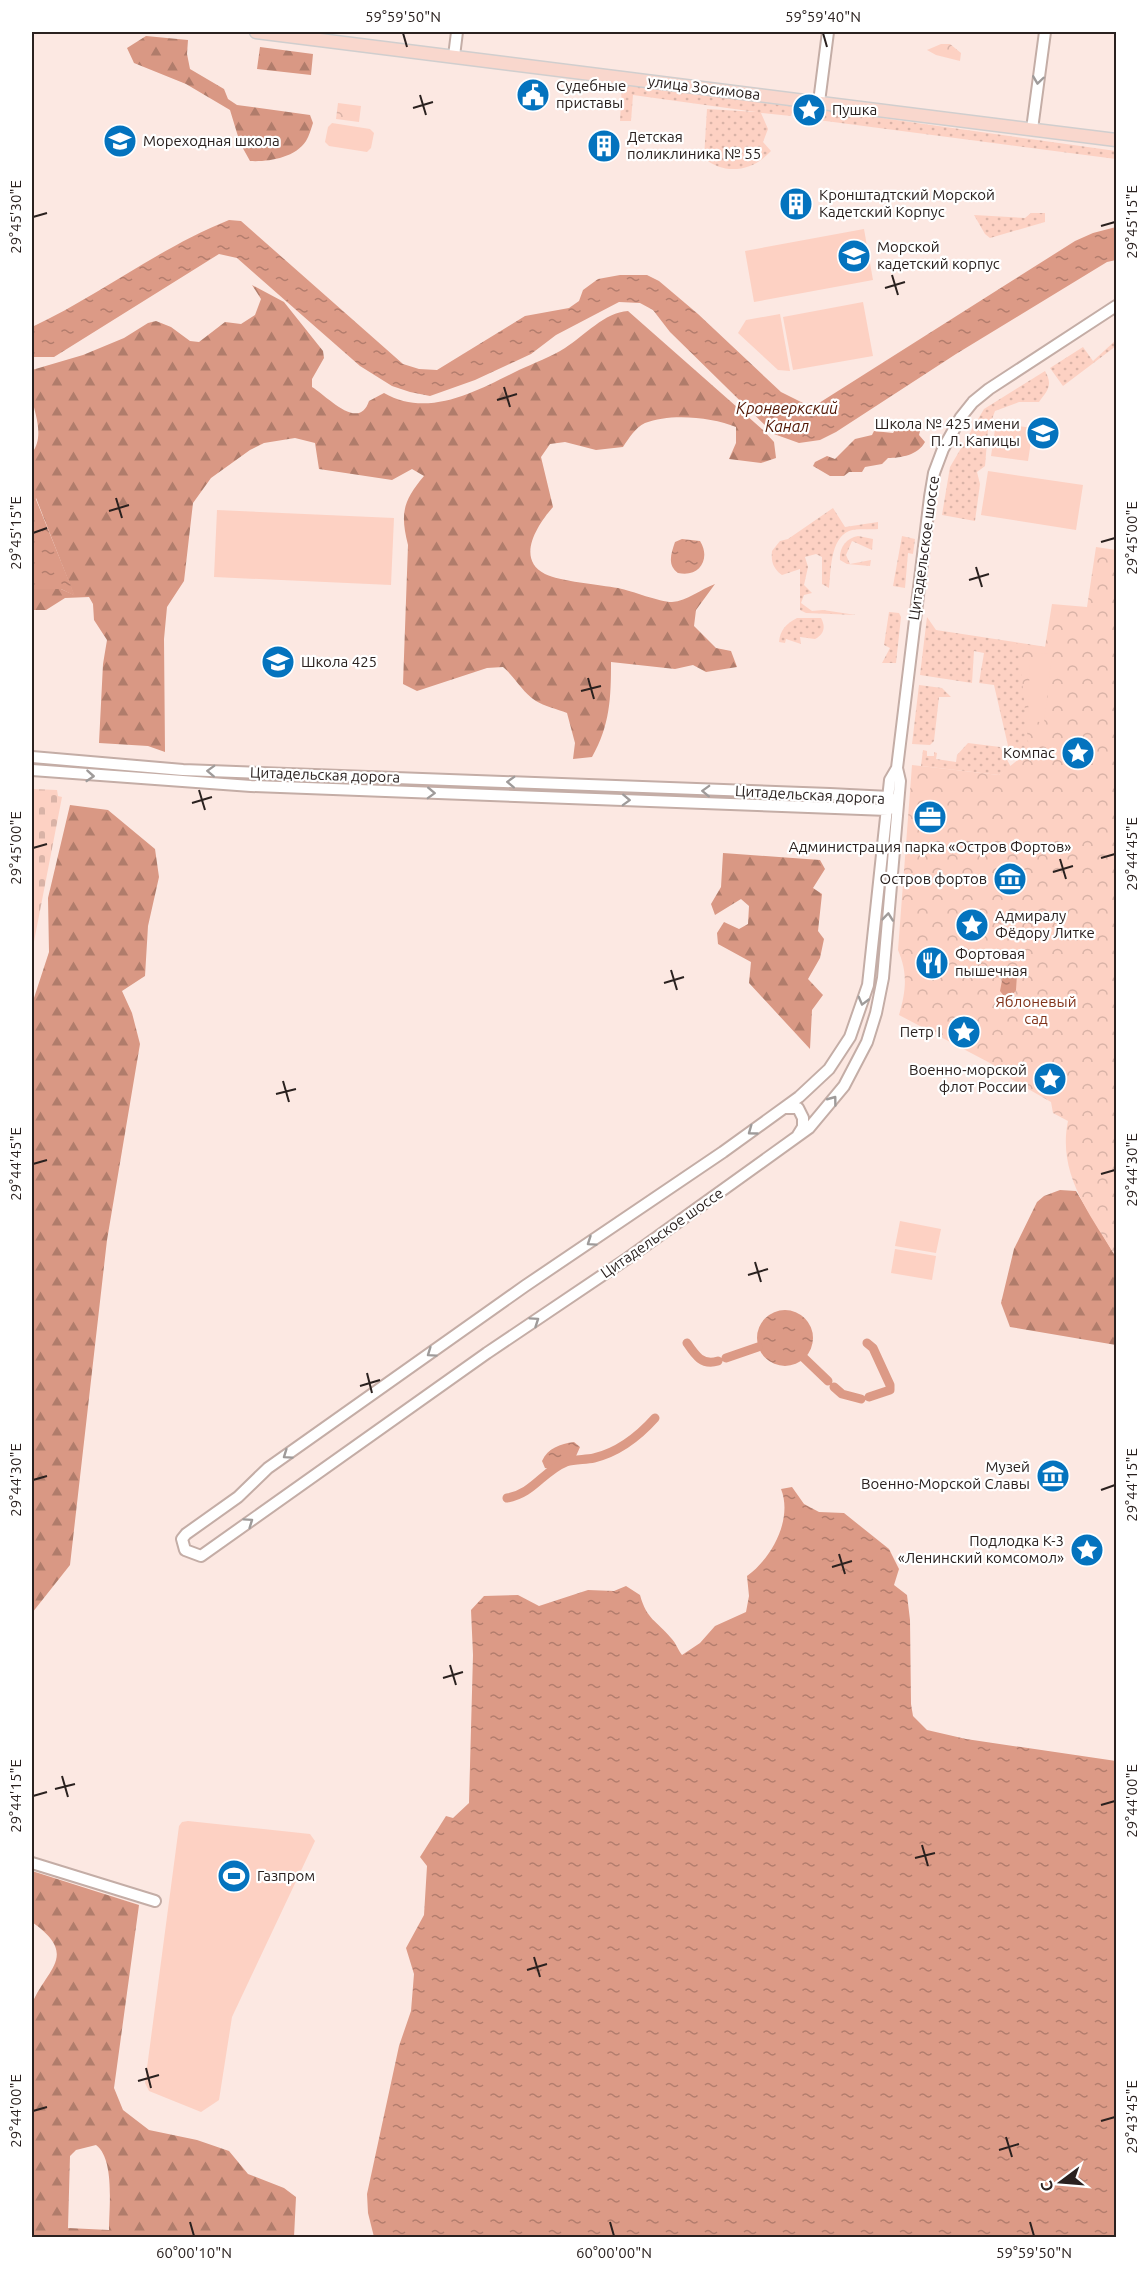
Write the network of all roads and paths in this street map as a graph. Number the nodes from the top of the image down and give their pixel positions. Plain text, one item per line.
1 (256, 32) edge
2 (457, 32) edge
3 (828, 32) edge
4 (1045, 32) edge
5 (281, 33) edge
6 (454, 56) junction
7 (819, 102) junction
8 (1032, 129) junction
9 (1116, 140) edge
10 (1116, 306) edge
11 (32, 757) edge
12 (897, 768) junction
13 (32, 770) edge
14 (889, 797) junction
15 (898, 804) junction
16 (888, 810) junction
17 (783, 1108) junction
18 (792, 1142) junction
19 (32, 1863) edge
20 (155, 1901) dead end

1 - 5 main road, улица Зосимова
2 - 6 street
3 - 7 street
4 -> 8 street
5 - 6 main road, улица Зосимова
6 - 7 main road, улица Зосимова
7 - 8 main road, улица Зосимова
8 - 9 main road, улица Зосимова
10 - 12 street, Цитадельское шоссе
14 -> 11 street, Цитадельская дорога
12 - 14 street, Цитадельское шоссе
12 - 15 street, Цитадельское шоссе
13 -> 16 street, Цитадельская дорога
14 - 15 street, Цитадельская дорога
14 - 16 street, Цитадельское шоссе
15 - 16 street, Цитадельская дорога
18 -> 15 street, Цитадельское шоссе
16 -> 17 street, Цитадельское шоссе
17 - 18 street
17 -> 18 street, Цитадельское шоссе
19 - 20 street

